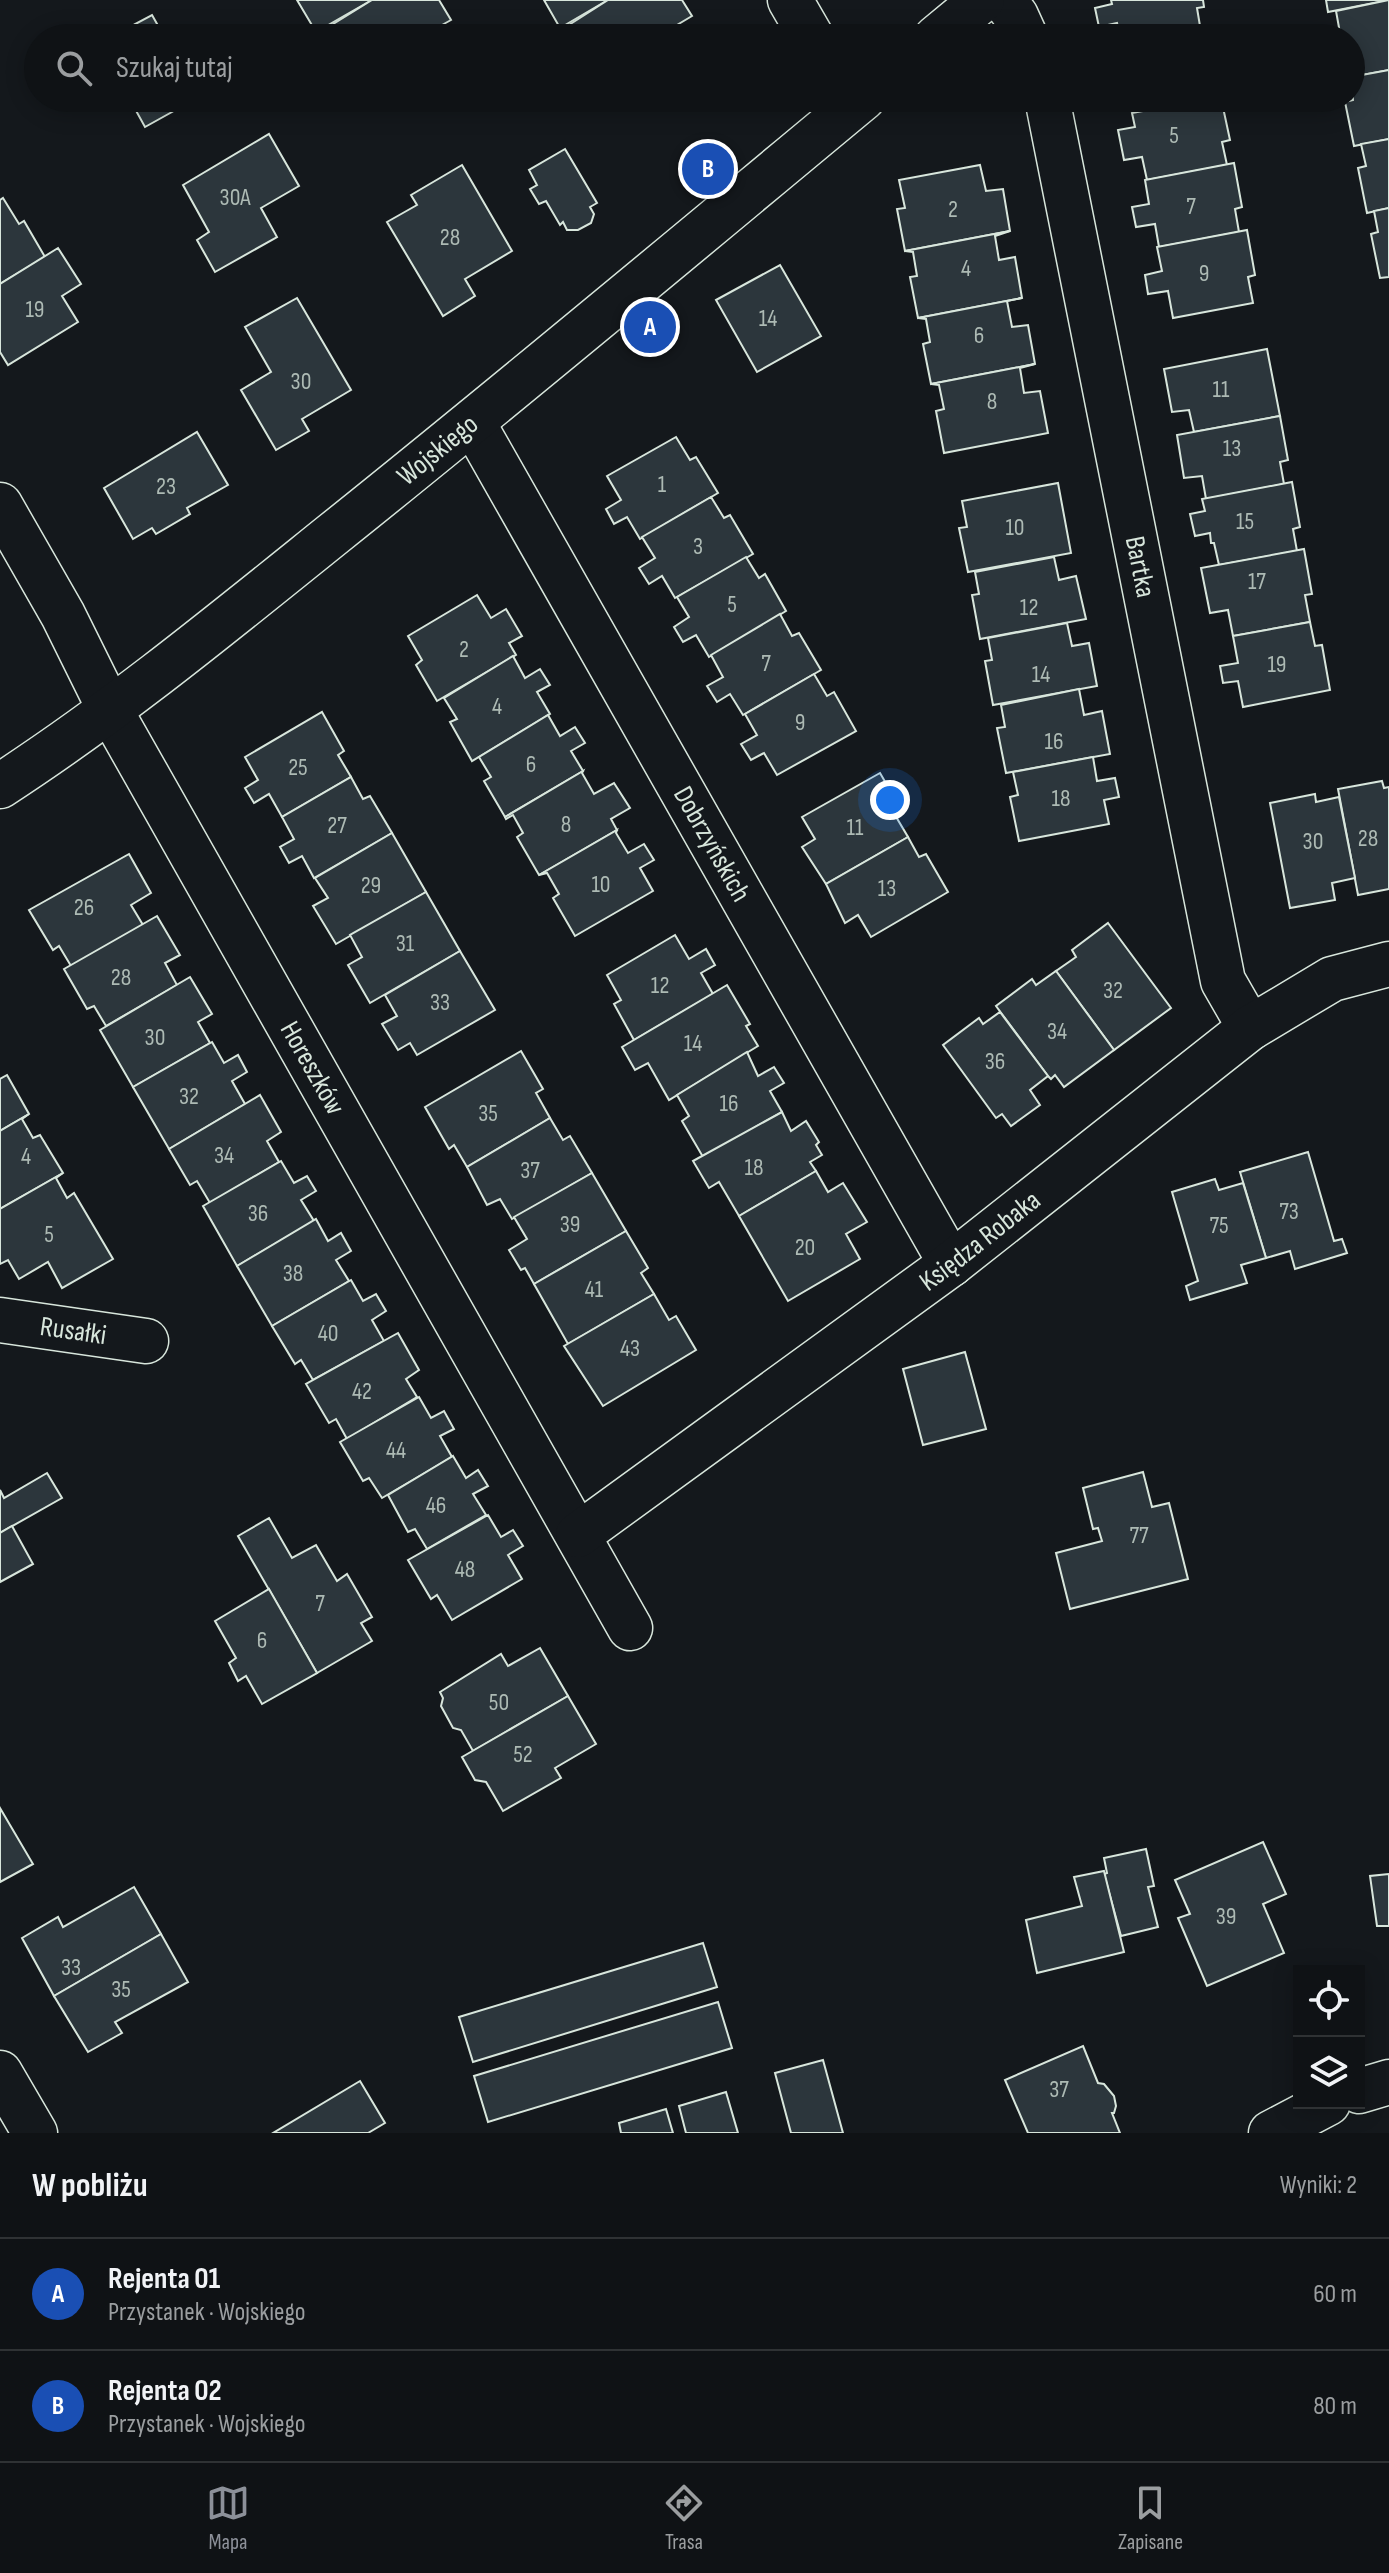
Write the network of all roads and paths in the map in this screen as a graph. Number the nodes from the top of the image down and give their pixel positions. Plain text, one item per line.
1 (790, 0) edge
2 (982, 0) edge
3 (1004, 0) edge
4 (804, 24) edge
5 (953, 24) edge
6 (1020, 24) edge
7 (841, 112) edge
8 (1050, 112) edge
9 (473, 423) junction
10 (0, 505) edge
11 (110, 710) junction
12 (0, 786) edge
13 (1389, 964) edge
14 (1250, 1028) junction
15 (951, 1264) junction
16 (0, 1320) edge
17 (146, 1341) dead end
18 (578, 1535) junction
19 (630, 1628) dead end
20 (0, 2073) edge
21 (1389, 2082) edge
22 (1365, 2089) edge
23 (1317, 2109) edge
24 (35, 2133) edge
25 (1271, 2133) edge

1 - 4 street
2 - 5 street
3 - 6 street
7 - 9 street, Wojskiego
8 - 14 street, Bartka
9 - 11 street, Wojskiego
9 - 15 street, Dobrzyńskich
10 - 11 street, Horeszków
11 - 12 street, Wojskiego
11 - 18 street, Horeszków
13 - 14 street, Księdza Robaka
14 - 15 street, Księdza Robaka
15 - 18 street, Księdza Robaka
16 - 17 street, Rusałki
18 - 19 street, Horeszków
20 - 24 street
21 - 22 street
23 - 25 street

